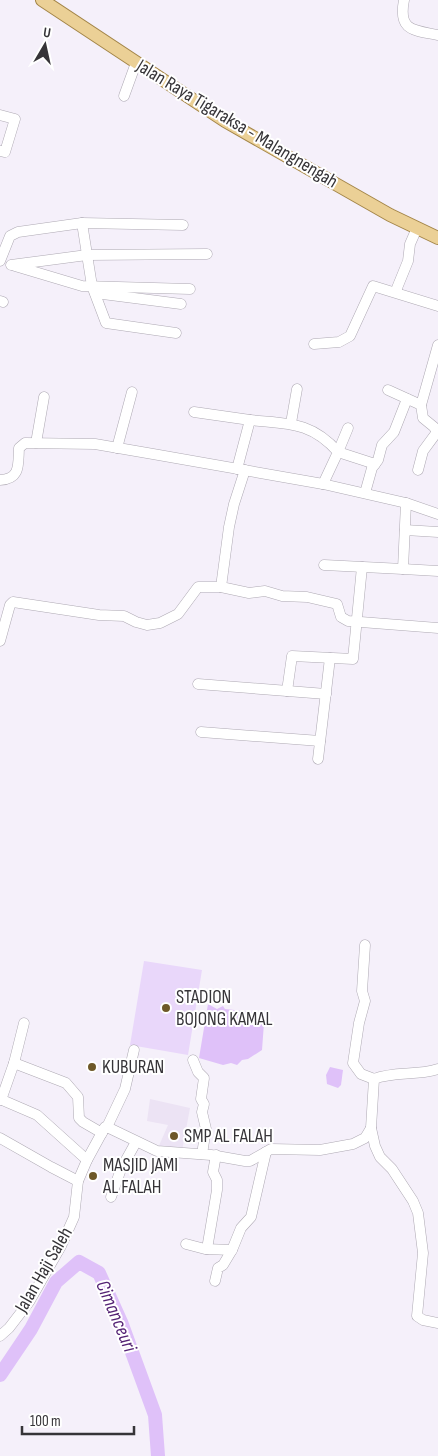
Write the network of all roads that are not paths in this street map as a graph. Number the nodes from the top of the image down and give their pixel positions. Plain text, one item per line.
1 (42, 0) edge
2 (404, 0) edge
3 (438, 35) edge
4 (136, 63) junction
5 (124, 96) dead end
6 (0, 115) edge
7 (0, 151) edge
8 (82, 223) junction
9 (183, 225) dead end
10 (416, 228) junction
11 (438, 238) edge
12 (207, 254) dead end
13 (87, 255) junction
14 (0, 261) edge
15 (11, 265) junction
16 (190, 289) dead end
17 (94, 290) junction
18 (397, 292) junction
19 (181, 304) dead end
20 (438, 306) edge
21 (176, 333) dead end
22 (314, 344) dead end
23 (438, 345) edge
24 (298, 389) dead end
25 (388, 390) dead end
26 (132, 392) dead end
27 (44, 397) dead end
28 (407, 400) junction
29 (421, 405) junction
30 (194, 412) dead end
31 (250, 420) junction
32 (291, 423) junction
33 (348, 428) dead end
34 (437, 433) edge
35 (36, 443) junction
36 (117, 448) junction
37 (338, 452) junction
38 (375, 464) junction
39 (241, 469) junction
40 (418, 470) dead end
41 (0, 480) edge
42 (322, 484) junction
43 (365, 493) junction
44 (406, 503) junction
45 (438, 514) edge
46 (405, 530) junction
47 (438, 532) edge
48 (324, 565) dead end
49 (362, 567) junction
50 (402, 569) junction
51 (438, 571) edge
52 (221, 587) junction
53 (357, 622) junction
54 (438, 628) edge
55 (0, 641) edge
56 (330, 658) junction
57 (198, 684) dead end
58 (287, 691) junction
59 (326, 694) junction
60 (201, 732) dead end
61 (320, 741) junction
62 (318, 758) dead end
63 (365, 945) dead end
64 (24, 1023) dead end
65 (134, 1050) dead end
66 (193, 1060) dead end
67 (14, 1063) junction
68 (438, 1069) edge
69 (374, 1079) junction
70 (1, 1100) edge
71 (371, 1128) junction
72 (105, 1130) junction
73 (0, 1138) edge
74 (136, 1142) junction
75 (266, 1152) junction
76 (202, 1154) junction
77 (216, 1155) junction
78 (87, 1160) junction
79 (78, 1181) junction
80 (111, 1197) dead end
81 (186, 1244) dead end
82 (208, 1249) junction
83 (232, 1250) junction
84 (215, 1281) dead end
85 (438, 1323) edge
86 (0, 1336) edge

1 - 4 main road, Jalan Raya Tigaraksa - Malangnengah
2 - 3 street
4 - 5 street
4 - 10 main road, Jalan Raya Tigaraksa - Malangnengah
6 - 7 street
8 - 9 street
8 - 13 street
8 - 14 street
10 - 11 main road, Jalan Raya Tigaraksa - Malangnengah
10 - 18 street
12 - 13 street
13 - 15 street
13 - 17 street
14 - 15 street
15 - 17 street
16 - 17 street
17 - 19 street
17 - 21 street
18 - 20 street
18 - 22 street
23 - 29 street
24 - 32 street
25 - 28 street
26 - 36 street
27 - 35 street
28 - 29 street
28 - 38 street
29 - 34 street
30 - 31 street
31 - 32 street
31 - 39 street
32 - 37 street
33 - 37 street
34 - 40 street
35 - 36 street
35 - 41 street
36 - 39 street
37 - 38 street
37 - 42 street
38 - 43 street
39 - 42 street
39 - 52 street
42 - 43 street
43 - 44 street
44 - 45 street
44 - 46 street
46 - 47 street
46 - 50 street
48 - 49 street
49 - 50 street
49 - 53 street
50 - 51 street
52 - 53 street
52 - 55 street
53 - 54 street
53 - 56 street
56 - 58 street
56 - 59 street
57 - 58 street
58 - 59 street
59 - 61 street
60 - 61 street
61 - 62 street
63 - 69 street
64 - 67 street
65 - 72 street, Jalan Haji Saleh
66 - 76 street
67 - 70 street
67 - 72 street
68 - 69 street
69 - 71 street
70 - 78 street
71 - 75 street
71 - 85 street
72 - 74 street
72 - 78 street, Jalan Haji Saleh
73 - 79 street
74 - 76 street
74 - 80 street
75 - 77 street
75 - 83 street
76 - 77 street
77 - 82 street
78 - 79 street, Jalan Haji Saleh
79 - 86 street, Jalan Haji Saleh
81 - 82 street
82 - 83 street
83 - 84 street

